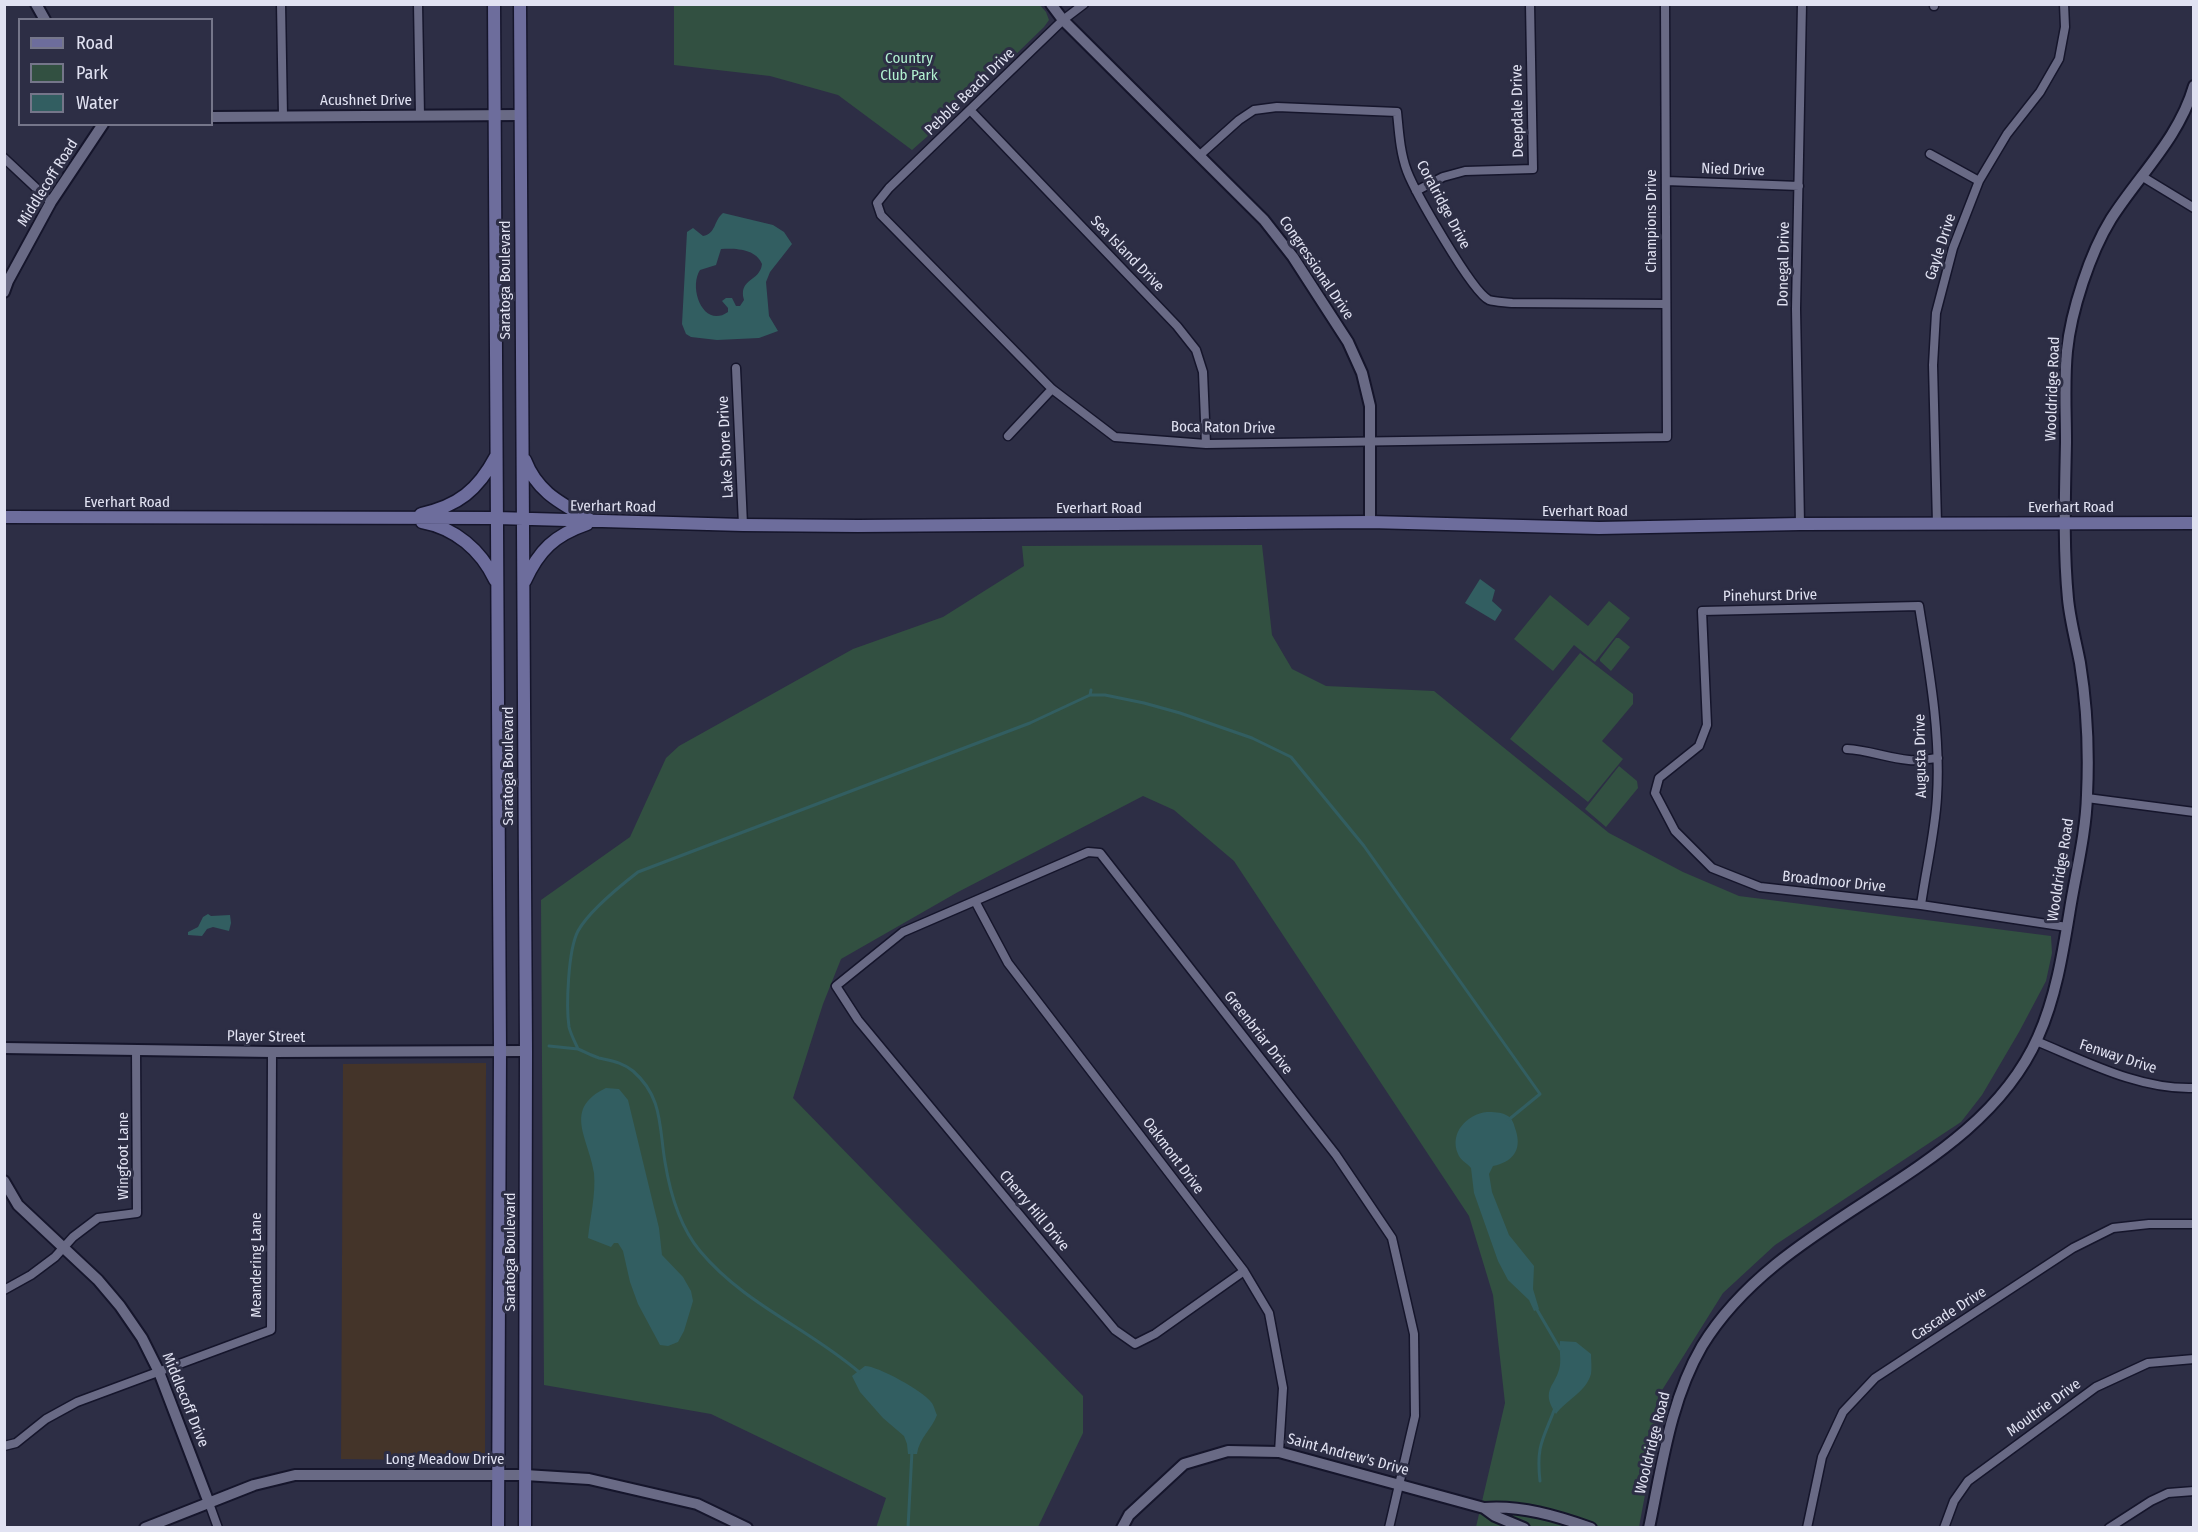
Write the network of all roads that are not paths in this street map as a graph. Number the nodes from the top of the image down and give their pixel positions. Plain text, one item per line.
1 (36, 4) edge
2 (281, 4) edge
3 (418, 4) edge
4 (494, 4) edge
5 (520, 4) edge
6 (1051, 4) edge
7 (1084, 4) edge
8 (1530, 4) edge
9 (1665, 4) edge
10 (1802, 4) edge
11 (2064, 4) edge
12 (44, 18) edge
13 (1064, 20) junction
14 (2193, 86) edge
15 (971, 111) junction
16 (494, 114) junction
17 (520, 115) junction
18 (283, 116) junction
19 (420, 116) junction
20 (213, 117) edge
21 (103, 126) edge
22 (1930, 154) dead end
23 (1200, 155) junction
24 (4, 158) edge
25 (2144, 177) junction
26 (1666, 181) junction
27 (1979, 181) junction
28 (1799, 186) junction
29 (1416, 190) junction
30 (51, 202) junction
31 (877, 203) joint
32 (2193, 208) edge
33 (4, 292) edge
34 (1666, 304) junction
35 (736, 368) dead end
36 (1052, 389) junction
37 (1008, 436) dead end
38 (1667, 437) joint
39 (1370, 441) junction
40 (1206, 444) junction
41 (522, 454) junction
42 (497, 455) junction
43 (4, 517) edge
44 (404, 518) junction
45 (497, 518) junction
46 (523, 520) junction
47 (593, 522) junction
48 (1370, 522) junction
49 (2193, 523) edge
50 (1800, 524) junction
51 (1937, 524) junction
52 (2065, 524) junction
53 (743, 525) junction
54 (497, 583) junction
55 (523, 584) junction
56 (1919, 606) joint
57 (1847, 749) dead end
58 (1938, 758) junction
59 (1659, 778) joint
60 (2087, 798) junction
61 (2193, 812) edge
62 (975, 901) junction
63 (1921, 905) junction
64 (2067, 927) junction
65 (836, 986) joint
66 (2036, 1041) junction
67 (4, 1048) edge
68 (136, 1049) junction
69 (526, 1050) junction
70 (500, 1051) junction
71 (272, 1052) junction
72 (2193, 1088) edge
73 (4, 1181) edge
74 (2193, 1224) edge
75 (65, 1247) junction
76 (1244, 1271) junction
77 (4, 1290) edge
78 (2193, 1359) edge
79 (159, 1372) junction
80 (4, 1446) edge
81 (1279, 1452) junction
82 (498, 1475) junction
83 (525, 1475) junction
84 (1400, 1485) junction
85 (2193, 1491) edge
86 (209, 1503) junction
87 (1484, 1508) junction
88 (145, 1527) edge
89 (218, 1527) edge
90 (498, 1527) edge
91 (525, 1527) edge
92 (747, 1527) edge
93 (1122, 1527) edge
94 (1389, 1527) edge
95 (1524, 1527) edge
96 (1591, 1527) edge
97 (1649, 1527) edge
98 (1807, 1527) edge
99 (1944, 1527) edge
100 (2109, 1527) edge

1 - 12 street
2 - 18 street
3 - 19 street
4 - 16 main road, Saratoga Boulevard
5 - 17 main road, Saratoga Boulevard
6 - 13 street, Congressional Drive
7 - 13 street, Pebble Beach Drive
8 - 29 street, Deepdale Drive
9 - 26 street, Champions Drive
10 - 28 street, Donegal Drive
11 - 27 street, Gayle Drive
13 - 15 street, Pebble Beach Drive
13 - 23 street, Congressional Drive
14 - 25 street, Wooldridge Road
15 - 31 street, Pebble Beach Drive
15 - 40 street, Sea Island Drive
16 - 17 street, Acushnet Drive
16 - 19 street, Acushnet Drive
16 - 42 main road, Saratoga Boulevard
17 - 41 main road, Saratoga Boulevard
18 - 19 street, Acushnet Drive
18 - 20 street, Acushnet Drive
21 - 30 street, Middlecoff Road
22 - 27 street
23 - 29 street, Coralridge Drive
23 - 39 street, Congressional Drive
24 - 30 street
25 - 32 street
25 - 52 street, Wooldridge Road
26 - 28 street, Nied Drive
26 - 34 street, Champions Drive
27 - 51 street, Gayle Drive
28 - 50 street, Donegal Drive
29 - 34 street, Coralridge Drive
30 - 33 street, Middlecoff Road
31 - 36 street, Boca Raton Drive
34 - 38 street, Champions Drive
35 - 53 street, Lake Shore Drive
36 - 37 street
36 - 40 street, Boca Raton Drive
38 - 39 street, Boca Raton Drive
39 - 40 street, Boca Raton Drive
39 - 48 street, Congressional Drive
41 - 46 main road, Saratoga Boulevard
41 - 47 main road
42 - 44 main road
42 - 45 main road, Saratoga Boulevard
43 - 44 main road, Everhart Road
44 - 45 main road, Everhart Road
44 - 54 main road
45 - 46 main road, Everhart Road
45 - 54 main road, Saratoga Boulevard
46 - 47 main road, Everhart Road
46 - 55 main road, Saratoga Boulevard
47 - 53 main road, Everhart Road
47 - 55 main road
48 - 50 main road, Everhart Road
48 - 53 main road, Everhart Road
49 - 52 main road, Everhart Road
50 - 51 main road, Everhart Road
51 - 52 main road, Everhart Road
52 - 60 street, Wooldridge Road
54 - 70 main road, Saratoga Boulevard
55 - 69 main road, Saratoga Boulevard
56 - 58 street, Augusta Drive
56 - 59 street, Pinehurst Drive
57 - 58 street
58 - 63 street, Augusta Drive
59 - 63 street, Broadmoor Drive
60 - 61 street
60 - 64 street, Wooldridge Road
62 - 65 street, Greenbriar Drive
62 - 76 street, Oakmont Drive
62 - 84 street, Greenbriar Drive
63 - 64 street, Broadmoor Drive
64 - 66 street, Wooldridge Road
65 - 76 street, Cherry Hill Drive
66 - 72 street, Fenway Drive
66 - 97 street, Wooldridge Road
67 - 68 street, Player Street
68 - 71 street, Player Street
68 - 75 street, Wingfoot Lane
69 - 70 street, Player Street
69 - 83 main road, Saratoga Boulevard
70 - 71 street, Player Street
70 - 82 main road, Saratoga Boulevard
71 - 79 street, Meandering Lane
73 - 75 street, Middlecoff Drive
74 - 98 street, Cascade Drive
75 - 77 street, Wingfoot Lane
75 - 79 street, Middlecoff Drive
76 - 81 street, Oakmont Drive
78 - 99 street, Moultrie Drive
79 - 80 street, Meandering Lane
79 - 86 street, Middlecoff Drive
81 - 84 street, Saint Andrew's Drive
81 - 93 street, Saint Andrew's Drive
82 - 83 street, Long Meadow Drive
82 - 86 street, Long Meadow Drive
82 - 90 main road, Saratoga Boulevard
83 - 91 main road, Saratoga Boulevard
83 - 92 street, Long Meadow Drive
84 - 87 street, Saint Andrew's Drive
84 - 94 street, Greenbriar Drive
85 - 100 street
86 - 88 street, Long Meadow Drive
86 - 89 street
87 - 95 street, Saint Andrew's Drive
87 - 96 street, Saint Andrew's Drive

